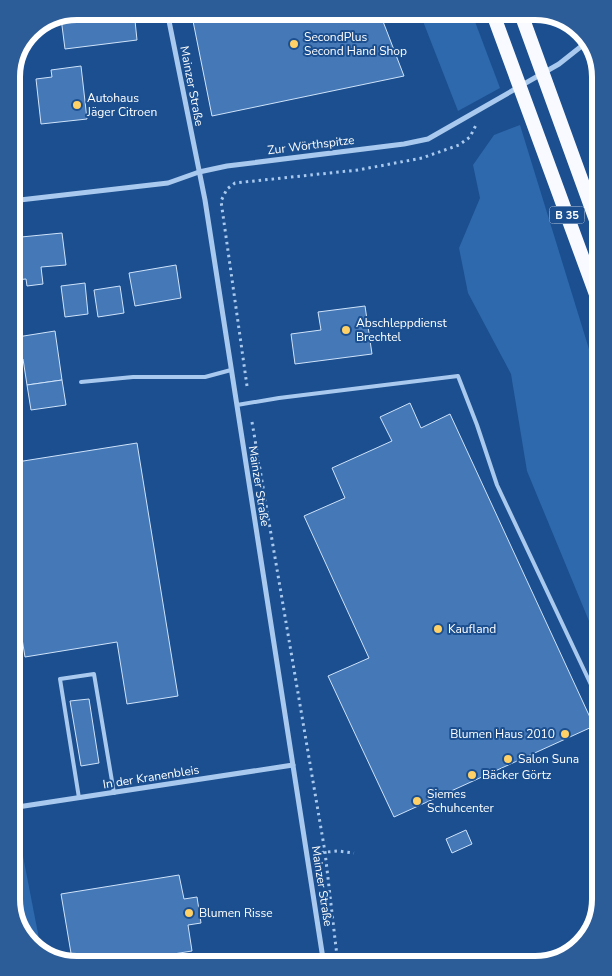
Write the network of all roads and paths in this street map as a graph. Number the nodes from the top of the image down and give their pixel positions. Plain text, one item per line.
1 (169, 20) edge
2 (495, 20) edge
3 (523, 20) edge
4 (582, 46) edge
5 (475, 112) junction
6 (199, 172) junction
7 (20, 201) edge
8 (592, 209) edge
9 (592, 283) edge
10 (231, 370) junction
11 (81, 382) dead end
12 (249, 403) junction
13 (237, 405) junction
14 (592, 687) edge
15 (293, 765) junction
16 (114, 793) junction
17 (79, 798) junction
18 (20, 807) edge
19 (325, 852) junction
20 (354, 853) dead end
21 (306, 854) junction
22 (323, 956) edge
23 (337, 956) edge

1 - 6 street, Mainzer Straße
2 - 9 highway, B 35
3 - 8 highway, B 35
4 - 5 street, Zur Wörthspitze
5 - 6 street, Zur Wörthspitze
5 - 12 path
6 - 7 street, Zur Wörthspitze
6 - 10 street, Mainzer Straße
10 - 11 lane
10 - 13 street, Mainzer Straße
12 - 13 lane
12 - 14 lane
12 - 19 path
13 - 15 street, Mainzer Straße
15 - 16 street, In der Kranenbleis
15 - 21 street, Mainzer Straße
16 - 17 street, In der Kranenbleis
16 - 17 lane
17 - 18 street, In der Kranenbleis
19 - 20 path
19 - 21 path
19 - 23 path
21 - 22 street, Mainzer Straße

